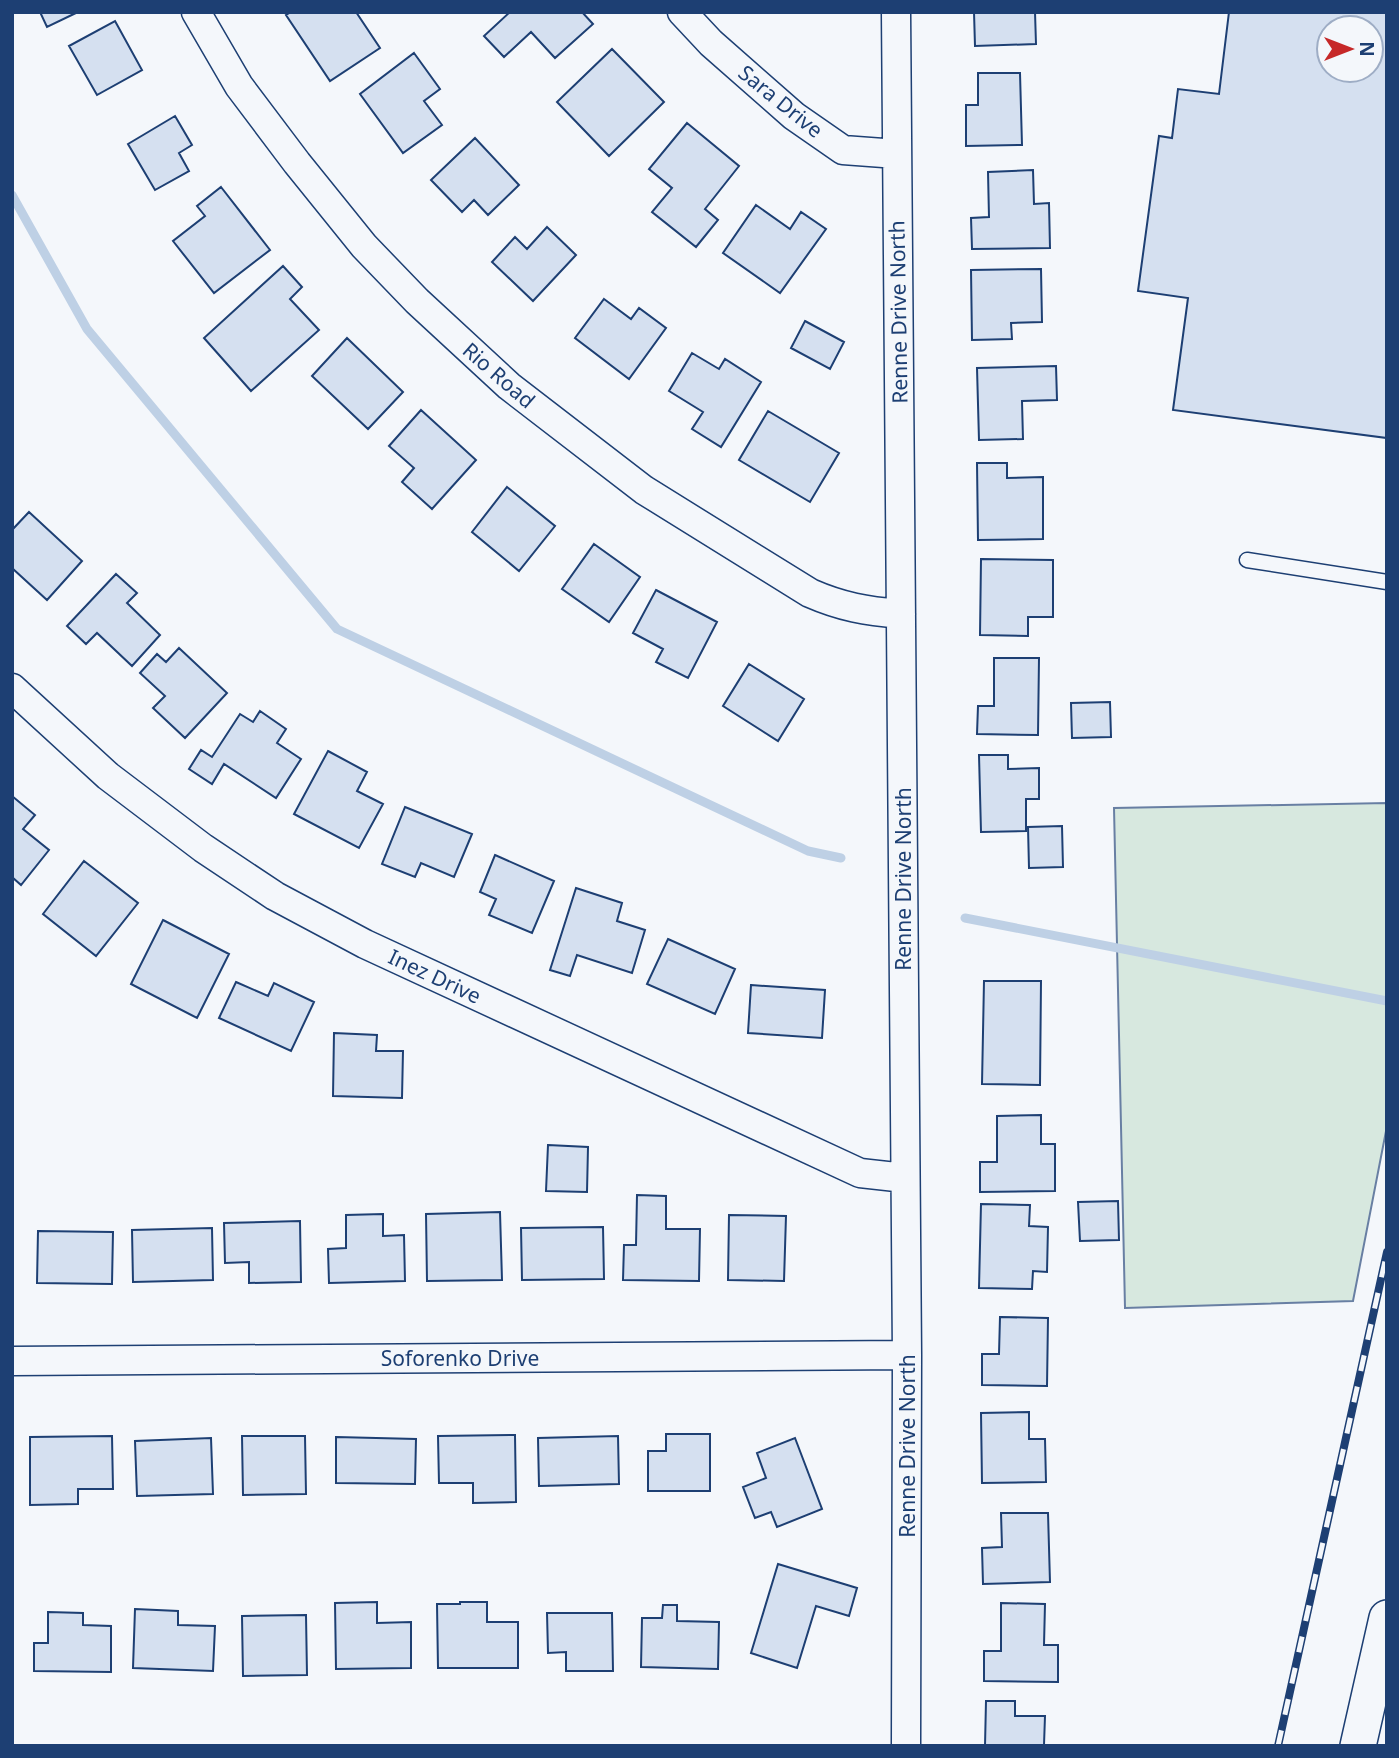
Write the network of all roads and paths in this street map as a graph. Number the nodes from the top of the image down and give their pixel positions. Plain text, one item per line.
1 (196, 12) edge
2 (682, 12) edge
3 (896, 12) edge
4 (897, 154) junction
5 (1247, 560) dead end
6 (1387, 582) edge
7 (901, 614) junction
8 (12, 688) edge
9 (905, 1178) junction
10 (907, 1355) junction
11 (12, 1361) edge
12 (1387, 1618) edge
13 (906, 1746) edge
14 (1359, 1746) edge

1 - 7 street, Rio Road
2 - 4 street, Sara Drive
3 - 4 street, Renne Drive North
4 - 7 street, Renne Drive North
5 - 6 lane
7 - 9 street, Renne Drive North
8 - 9 street, Inez Drive
9 - 10 street, Renne Drive North
10 - 11 street, Soforenko Drive
10 - 13 street, Renne Drive North
12 - 14 street

